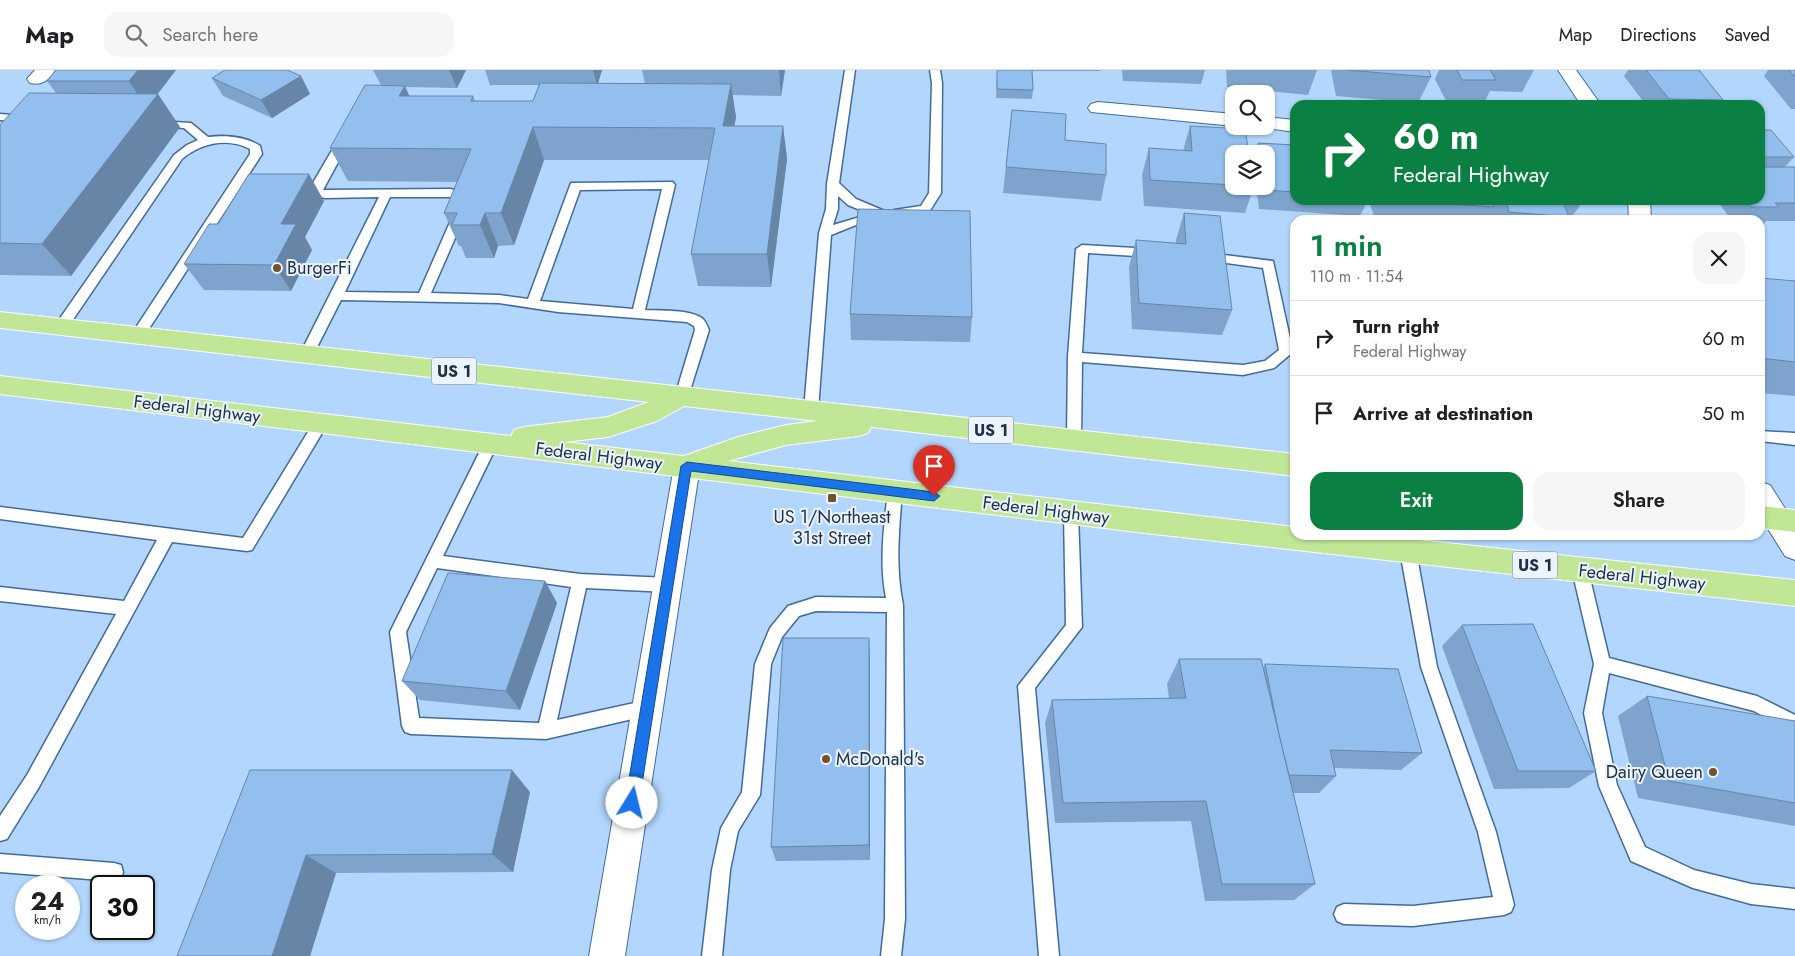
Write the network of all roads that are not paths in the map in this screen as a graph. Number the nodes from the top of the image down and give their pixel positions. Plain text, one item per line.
1 (850, 70) edge
2 (936, 70) edge
3 (1567, 70) edge
4 (1588, 100) edge
5 (1098, 108) dead end
6 (0, 118) edge
7 (39, 119) edge
8 (1225, 119) edge
9 (148, 124) edge
10 (1275, 124) edge
11 (1290, 125) edge
12 (349, 132) edge
13 (206, 141) junction
14 (833, 184) junction
15 (386, 194) junction
16 (883, 215) junction
17 (825, 233) junction
18 (1164, 254) edge
19 (1216, 258) edge
20 (336, 296) junction
21 (423, 298) junction
22 (532, 304) junction
23 (638, 314) junction
24 (0, 320) edge
25 (61, 327) junction
26 (138, 335) junction
27 (307, 354) junction
28 (1075, 357) junction
29 (0, 385) edge
30 (682, 396) junction
31 (811, 410) junction
32 (908, 421) junction
33 (321, 423) junction
34 (1765, 436) edge
35 (1795, 439) edge
36 (1074, 440) junction
37 (484, 443) junction
38 (1290, 464) edge
39 (687, 466) junction
40 (895, 491) junction
41 (1765, 501) edge
42 (1072, 513) junction
43 (0, 514) edge
44 (1777, 519) edge
45 (168, 535) junction
46 (1290, 538) edge
47 (1311, 540) edge
48 (1795, 548) edge
49 (1408, 551) junction
50 (432, 561) junction
51 (1580, 570) junction
52 (580, 581) junction
53 (668, 585) junction
54 (1795, 593) edge
55 (0, 594) edge
56 (896, 605) junction
57 (128, 608) junction
58 (1602, 664) junction
59 (648, 708) junction
60 (1795, 726) edge
61 (546, 731) junction
62 (0, 832) edge
63 (0, 864) edge
64 (114, 872) dead end
65 (1795, 899) edge
66 (1344, 914) dead end
67 (607, 956) edge
68 (712, 956) edge
69 (891, 956) edge
70 (1048, 956) edge

1 - 14 lane
2 - 16 lane
3 - 4 street
5 - 8 street
6 - 7 lane
9 - 13 lane
10 - 11 street
12 - 15 lane
13 - 25 lane
13 - 26 lane
14 - 16 lane
14 - 17 lane
15 - 20 lane
15 - 21 lane
16 - 17 lane
17 - 31 lane
18 - 28 lane
19 - 28 lane
20 - 21 lane
20 - 27 lane
21 - 22 lane
22 - 23 lane
22 - 23 lane
23 - 30 lane
24 - 25 main road, US 1
25 - 26 main road, US 1
26 - 27 main road, US 1
27 - 30 main road, US 1
28 - 36 lane
29 - 33 main road, Federal Highway / US 1
30 - 31 main road, US 1
30 - 37 main road
31 - 32 main road, US 1
32 - 36 main road, US 1
32 - 39 main road
33 - 37 main road, Federal Highway / US 1
33 - 45 lane
34 - 35 lane
36 - 38 main road, US 1
37 - 39 main road, Federal Highway / US 1
37 - 50 lane
39 - 40 main road, Federal Highway / US 1
39 - 53 street
40 - 42 main road, Federal Highway / US 1
40 - 56 lane
41 - 44 street
42 - 46 main road, Federal Highway / US 1
42 - 70 lane
43 - 45 lane
44 - 48 street
45 - 57 lane
47 - 49 main road, Federal Highway / US 1
49 - 51 main road, Federal Highway / US 1
49 - 66 lane
50 - 52 lane
50 - 61 lane
51 - 54 main road, Federal Highway / US 1
51 - 58 lane
52 - 53 lane
52 - 61 lane
53 - 59 street
55 - 57 lane
56 - 68 lane
56 - 69 lane
57 - 62 lane
58 - 60 lane
58 - 65 lane
59 - 61 lane
59 - 67 street
63 - 64 lane

